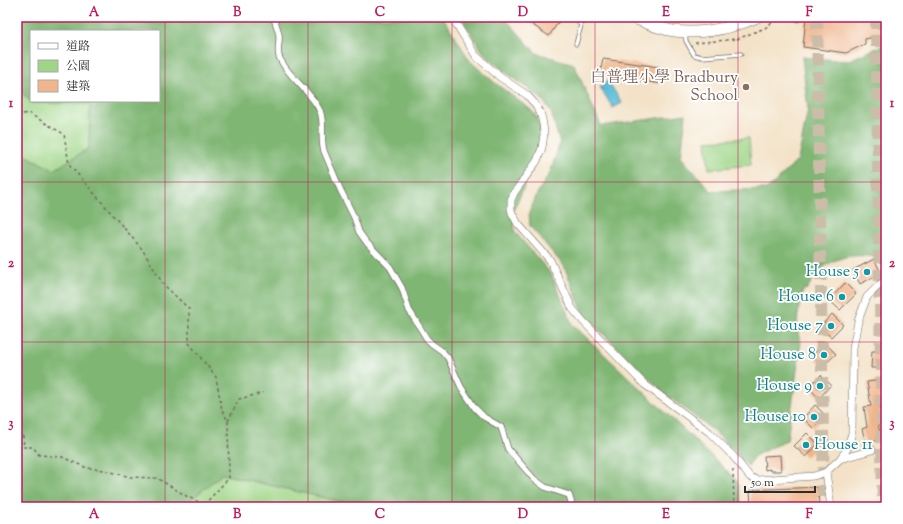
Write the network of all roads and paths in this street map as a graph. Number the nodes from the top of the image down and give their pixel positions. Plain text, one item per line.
1 (274, 17) edge
2 (452, 17) edge
3 (573, 17) edge
4 (632, 17) edge
5 (658, 17) edge
6 (757, 17) edge
7 (668, 29) junction
8 (685, 31) junction
9 (576, 44) dead end
10 (741, 54) dead end
11 (17, 116) edge
12 (886, 280) edge
13 (263, 393) dead end
14 (228, 421) junction
15 (17, 432) edge
16 (872, 450) dead end
17 (733, 456) junction
18 (840, 459) junction
19 (826, 472) junction
20 (205, 505) junction
21 (886, 506) edge
22 (202, 507) edge
23 (210, 507) edge
24 (571, 507) edge
25 (734, 507) edge
26 (831, 507) edge
27 (882, 507) edge

1 - 24 street
2 - 17 street
3 - 9 lane
4 - 7 main road
5 - 7 lane
6 - 8 main road
7 - 8 main road
8 - 10 lane
11 - 14 path
12 - 18 street
13 - 14 path
14 - 20 path
15 - 20 path
16 - 18 street
17 - 19 street
17 - 25 path
18 - 19 street
19 - 26 street
20 - 22 path
20 - 23 path
21 - 27 street

